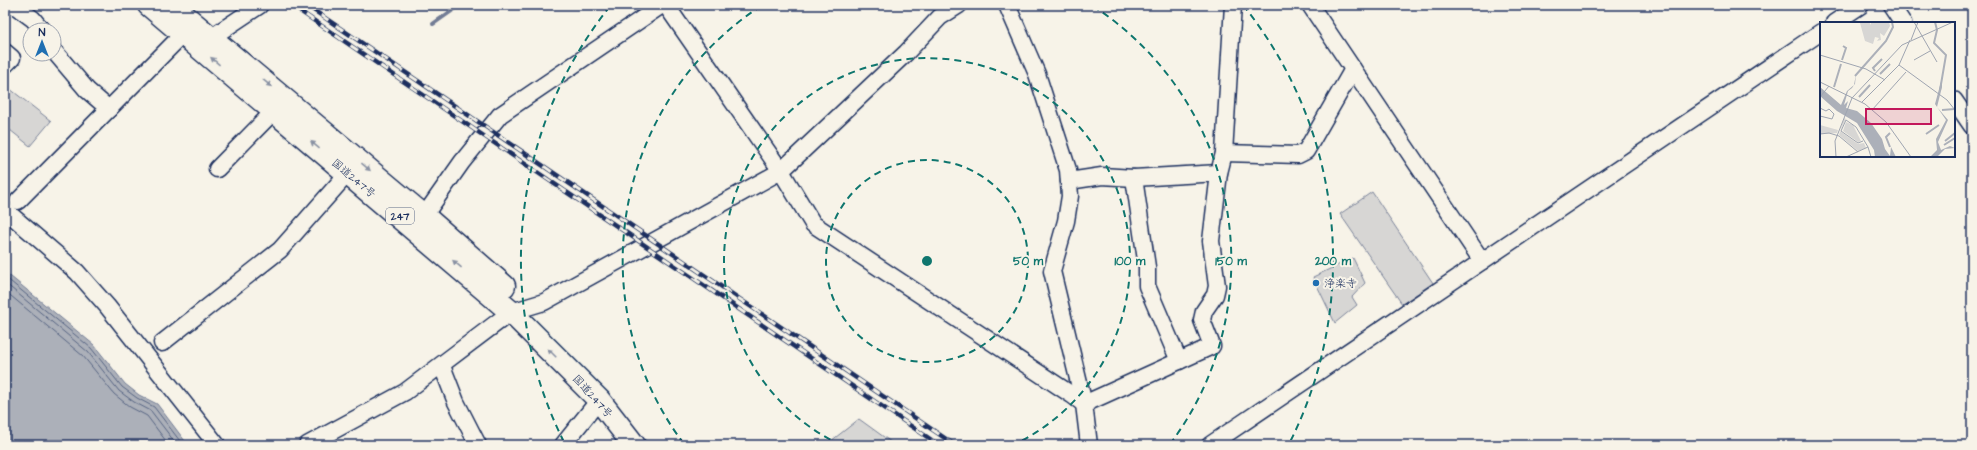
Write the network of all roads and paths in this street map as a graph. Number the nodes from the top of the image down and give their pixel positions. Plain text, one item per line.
1 (14, 5) edge
2 (149, 5) edge
3 (172, 5) edge
4 (260, 5) edge
5 (662, 5) edge
6 (666, 5) edge
7 (959, 5) edge
8 (1007, 5) edge
9 (1233, 5) edge
10 (1310, 5) edge
11 (1861, 5) edge
12 (1891, 5) edge
13 (35, 22) edge
14 (1836, 22) edge
15 (1902, 22) edge
16 (1820, 33) edge
17 (184, 34) junction
18 (212, 38) junction
19 (5, 52) edge
20 (62, 60) edge
21 (5, 65) edge
22 (1353, 69) junction
23 (1955, 101) edge
24 (109, 109) junction
25 (274, 111) junction
26 (1972, 126) edge
27 (1224, 153) junction
28 (218, 169) dead end
29 (781, 171) junction
30 (348, 173) junction
31 (1219, 173) junction
32 (1134, 178) junction
33 (1069, 181) junction
34 (12, 206) edge
35 (424, 216) junction
36 (1482, 261) junction
37 (519, 309) junction
38 (162, 343) dead end
39 (1179, 361) junction
40 (442, 366) junction
41 (599, 400) junction
42 (1084, 404) junction
43 (216, 445) edge
44 (307, 445) edge
45 (478, 445) edge
46 (563, 445) edge
47 (634, 445) edge
48 (650, 445) edge
49 (1089, 445) edge
50 (1210, 445) edge

1 - 13 street
2 - 17 highway, 国道247号 / 247
3 - 18 highway, 国道247号 / 247
4 - 18 street
5 - 35 street
6 - 29 street
7 - 29 street
8 - 33 street
9 - 27 street
10 - 22 street
11 - 14 street
12 - 15 street
16 - 36 street
17 - 24 street
25 -> 17 highway, 国道247号 / 247
18 -> 35 highway, 国道247号 / 247
19 - 21 street
20 - 24 street
22 - 27 street
22 - 36 street
23 - 26 street
24 - 34 street
25 - 28 street
30 -> 25 highway, 国道247号 / 247
27 - 31 street
29 - 37 street
29 - 42 street
37 -> 30 highway, 国道247号 / 247
30 - 38 street
31 - 32 street
31 - 39 street
32 - 33 street
32 - 39 street
33 - 42 street
34 - 43 street
35 - 37 highway, 国道247号 / 247
36 - 50 street
37 - 40 street
41 -> 37 highway, 国道247号 / 247
37 - 48 highway, 国道247号 / 247
39 - 42 street
40 - 44 street
40 - 45 street
41 - 46 street
41 - 47 highway, 国道247号 / 247
42 - 49 street

